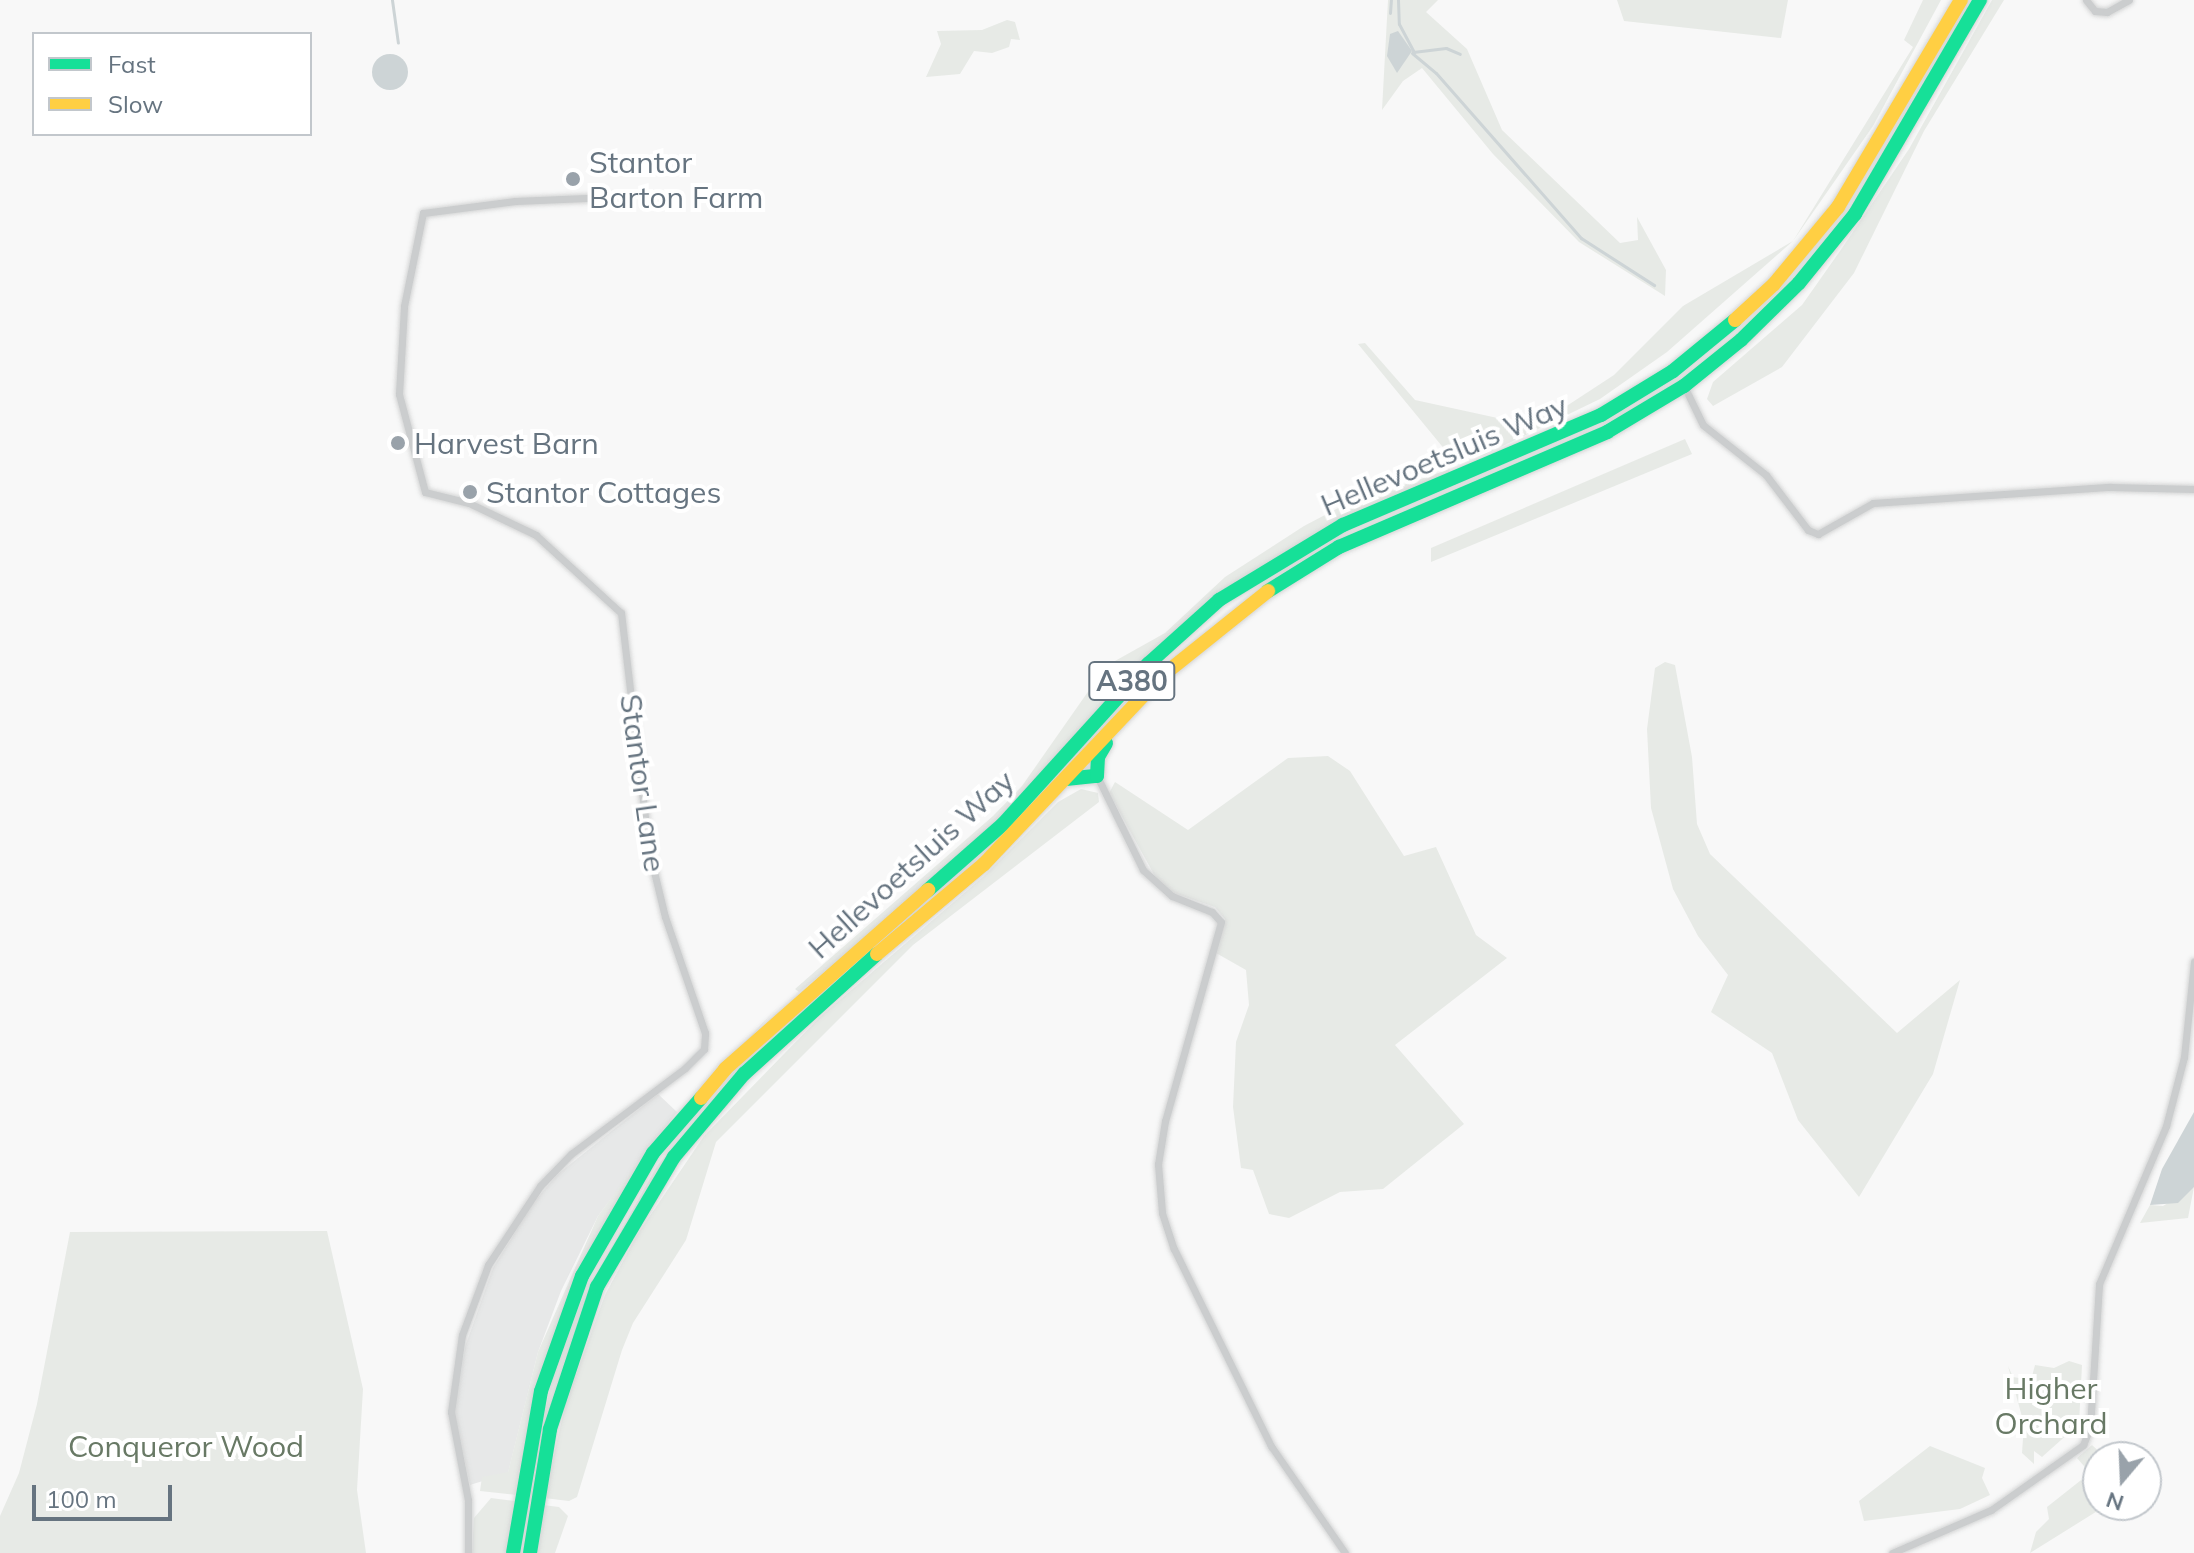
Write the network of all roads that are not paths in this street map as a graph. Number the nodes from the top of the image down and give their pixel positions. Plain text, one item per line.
1 (1961, 0) edge
2 (1980, 0) edge
3 (2086, 0) edge
4 (2129, 0) edge
5 (610, 197) dead end
6 (1684, 386) junction
7 (2194, 489) edge
8 (1118, 721) junction
9 (1097, 776) junction
10 (1066, 779) junction
11 (2194, 962) edge
12 (2191, 994) edge
13 (468, 1553) edge
14 (513, 1553) edge
15 (530, 1553) edge
16 (1345, 1553) edge
17 (1892, 1553) edge

1 - 14 highway, Hellevoetsluis Way / A380
2 - 6 highway, Hellevoetsluis Way / A380
3 - 4 street
5 - 13 street, Stantor Lane
6 - 7 street
6 - 8 highway, Hellevoetsluis Way / A380
8 - 9 highway
8 - 10 highway, Hellevoetsluis Way / A380
9 - 10 highway
9 - 16 street
10 - 15 highway, Hellevoetsluis Way / A380
11 - 12 street
12 - 17 street

